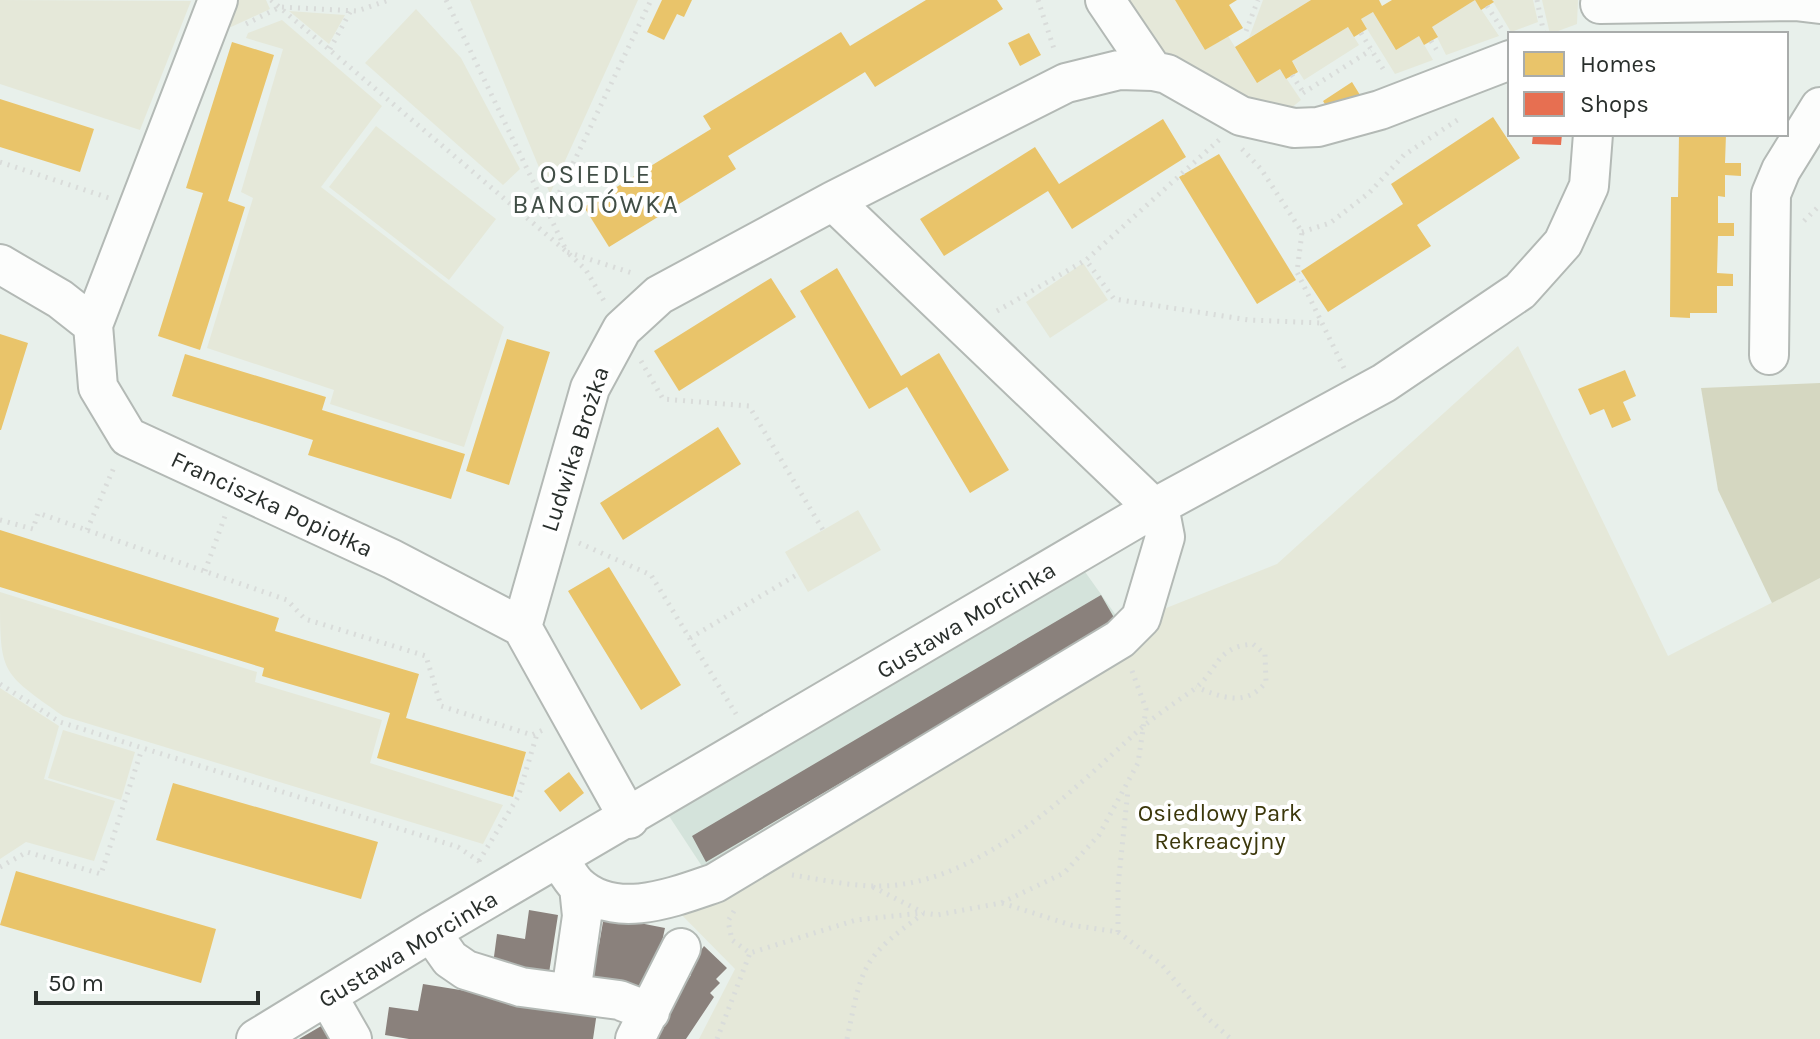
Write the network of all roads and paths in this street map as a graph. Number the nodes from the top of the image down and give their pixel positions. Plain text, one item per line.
1 (218, 0) edge
2 (271, 0) edge
3 (389, 0) edge
4 (446, 0) edge
5 (651, 0) edge
6 (1038, 0) edge
7 (1105, 0) edge
8 (1258, 0) edge
9 (1537, 0) edge
10 (1795, 0) edge
11 (1820, 4) edge
12 (280, 7) junction
13 (350, 12) junction
14 (1600, 13) edge
15 (1246, 31) dead end
16 (1544, 32) edge
17 (1361, 33) dead end
18 (1431, 41) dead end
19 (330, 50) junction
20 (1371, 50) junction
21 (1508, 60) edge
22 (1382, 66) dead end
23 (1442, 68) junction
24 (1153, 71) junction
25 (1066, 83) junction
26 (1303, 93) dead end
27 (1820, 107) edge
28 (1236, 122) junction
29 (1593, 136) edge
30 (0, 162) edge
31 (833, 201) junction
32 (140, 207) junction
33 (549, 214) junction
34 (1302, 232) junction
35 (567, 252) junction
36 (1086, 260) junction
37 (0, 264) edge
38 (659, 295) junction
39 (1322, 323) junction
40 (93, 325) junction
41 (965, 327) junction
42 (622, 329) junction
43 (1769, 355) dead end
44 (1359, 397) junction
45 (114, 468) dead end
46 (1157, 507) junction
47 (223, 519) dead end
48 (0, 520) edge
49 (549, 529) junction
50 (87, 530) junction
51 (823, 530) dead end
52 (205, 571) junction
53 (798, 574) dead end
54 (522, 627) junction
55 (690, 638) junction
56 (1116, 642) junction
57 (0, 684) edge
58 (1196, 687) junction
59 (570, 716) junction
60 (1141, 728) junction
61 (537, 733) junction
62 (754, 745) junction
63 (142, 749) junction
64 (1129, 784) junction
65 (629, 819) junction
66 (479, 861) junction
67 (0, 867) edge
68 (493, 871) dead end
69 (569, 873) junction
70 (780, 873) dead end
71 (872, 886) junction
72 (740, 900) dead end
73 (1001, 903) junction
74 (924, 913) junction
75 (431, 932) junction
76 (1118, 932) junction
77 (681, 948) dead end
78 (750, 953) junction
79 (571, 993) junction
80 (328, 997) junction
81 (643, 1026) edge
82 (256, 1039) edge
83 (352, 1039) edge
84 (717, 1039) edge
85 (847, 1039) edge
86 (1231, 1039) edge

1 - 32 street, Franciszka Popiołka
2 - 12 path
3 - 13 path
4 - 33 path
5 - 33 path
6 - 25 path
7 - 24 street
8 - 15 path
9 - 16 path
10 - 11 street
10 - 14 street
12 - 13 path
12 - 19 path
13 - 19 path
17 - 20 path
18 - 23 path
19 - 35 path
20 - 22 path
20 - 26 path
21 - 23 street, Ludwika Brożka
23 - 28 street, Ludwika Brożka
23 - 34 path
24 - 25 street, Ludwika Brożka
24 - 28 street, Ludwika Brożka
25 - 31 street, Ludwika Brożka
27 - 43 street
28 - 34 path
28 - 36 path
29 - 44 street, Gustawa Morcinka
30 - 32 path
31 - 38 street, Ludwika Brożka
31 - 41 street
32 - 40 street, Franciszka Popiołka
33 - 35 path
34 - 39 path
35 - 38 path
35 - 42 path
36 - 39 path
36 - 41 path
37 - 40 street
38 - 42 street, Ludwika Brożka
39 - 44 path
40 - 54 street, Franciszka Popiołka
41 - 46 street
42 - 49 street, Ludwika Brożka
42 - 51 path
44 - 46 street, Gustawa Morcinka
45 - 50 path
46 - 56 street
46 - 62 street, Gustawa Morcinka
47 - 52 path
48 - 50 path
49 - 54 street, Ludwika Brożka
49 - 55 path
50 - 52 path
52 - 61 path
53 - 55 path
54 - 59 street
55 - 62 path
56 - 60 path
56 - 69 street
57 - 63 path
58 - 58 path
58 - 60 path
59 - 61 path
59 - 65 street
60 - 64 path
60 - 71 path
61 - 66 path
62 - 65 street, Gustawa Morcinka
63 - 66 path
63 - 67 path
64 - 73 path
64 - 76 path
65 - 69 street, Gustawa Morcinka
66 - 68 path
69 - 75 street, Gustawa Morcinka
69 - 79 street
70 - 71 path
71 - 74 path
72 - 78 path
73 - 74 path
73 - 76 path
74 - 78 path
74 - 85 path
75 - 79 street
75 - 80 street, Gustawa Morcinka
76 - 86 path
77 - 81 street
78 - 84 path
79 - 81 street
80 - 82 street, Gustawa Morcinka
80 - 83 street

